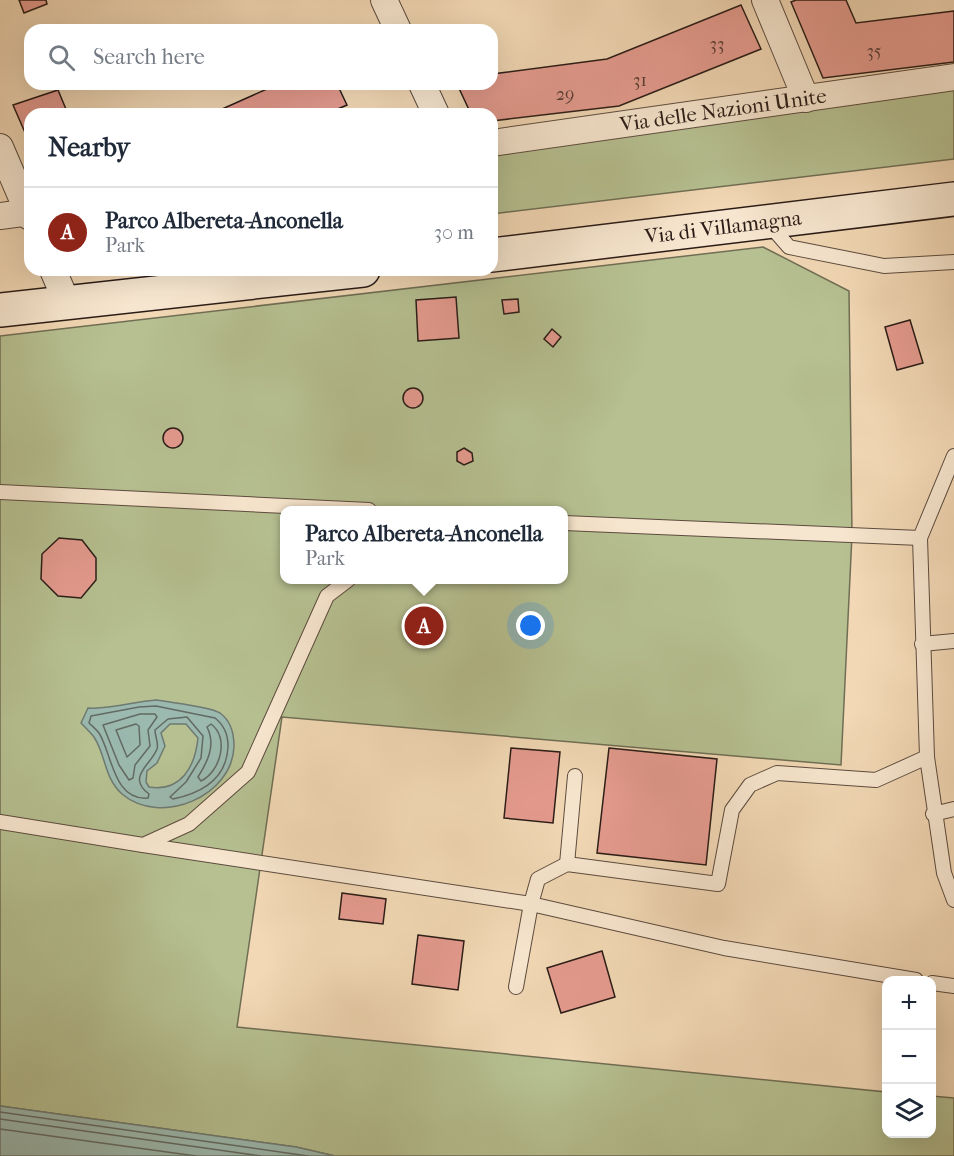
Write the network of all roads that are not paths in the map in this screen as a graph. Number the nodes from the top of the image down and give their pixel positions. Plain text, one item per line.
1 (384, 0) edge
2 (765, 0) edge
3 (395, 24) edge
4 (954, 77) edge
5 (425, 90) edge
6 (806, 99) junction
7 (433, 108) edge
8 (498, 142) edge
9 (0, 147) edge
10 (954, 200) edge
11 (24, 202) edge
12 (24, 214) edge
13 (0, 216) edge
14 (767, 221) junction
15 (498, 254) edge
16 (954, 262) edge
17 (56, 276) edge
18 (309, 276) edge
19 (68, 303) junction
20 (0, 310) edge
21 (954, 456) edge
22 (0, 492) edge
23 (287, 506) edge
24 (568, 523) edge
25 (920, 538) junction
26 (342, 584) edge
27 (954, 641) edge
28 (922, 644) junction
29 (927, 758) junction
30 (575, 776) dead end
31 (954, 809) edge
32 (933, 814) junction
33 (0, 822) edge
34 (143, 845) junction
35 (567, 864) junction
36 (954, 900) edge
37 (531, 904) junction
38 (887, 976) edge
39 (936, 984) edge
40 (954, 986) edge
41 (516, 987) dead end

1 - 3 street
2 - 6 street
4 - 6 street, Via delle Nazioni Unite
5 - 7 street
6 - 8 street, Via delle Nazioni Unite
9 - 11 street
10 - 14 main road, Via di Villamagna
12 - 13 street
14 - 15 main road, Via di Villamagna
14 - 16 lane
17 - 19 street
18 - 19 main road
19 - 20 main road
21 - 25 lane
22 - 23 lane
24 - 25 lane
25 - 28 lane
26 - 34 lane
27 - 28 lane
28 - 29 lane
29 - 32 lane
29 - 35 lane
30 - 35 lane
31 - 32 lane
32 - 36 lane
33 - 34 lane
34 - 37 lane
35 - 37 lane
37 - 38 lane
37 - 41 lane
39 - 40 lane

